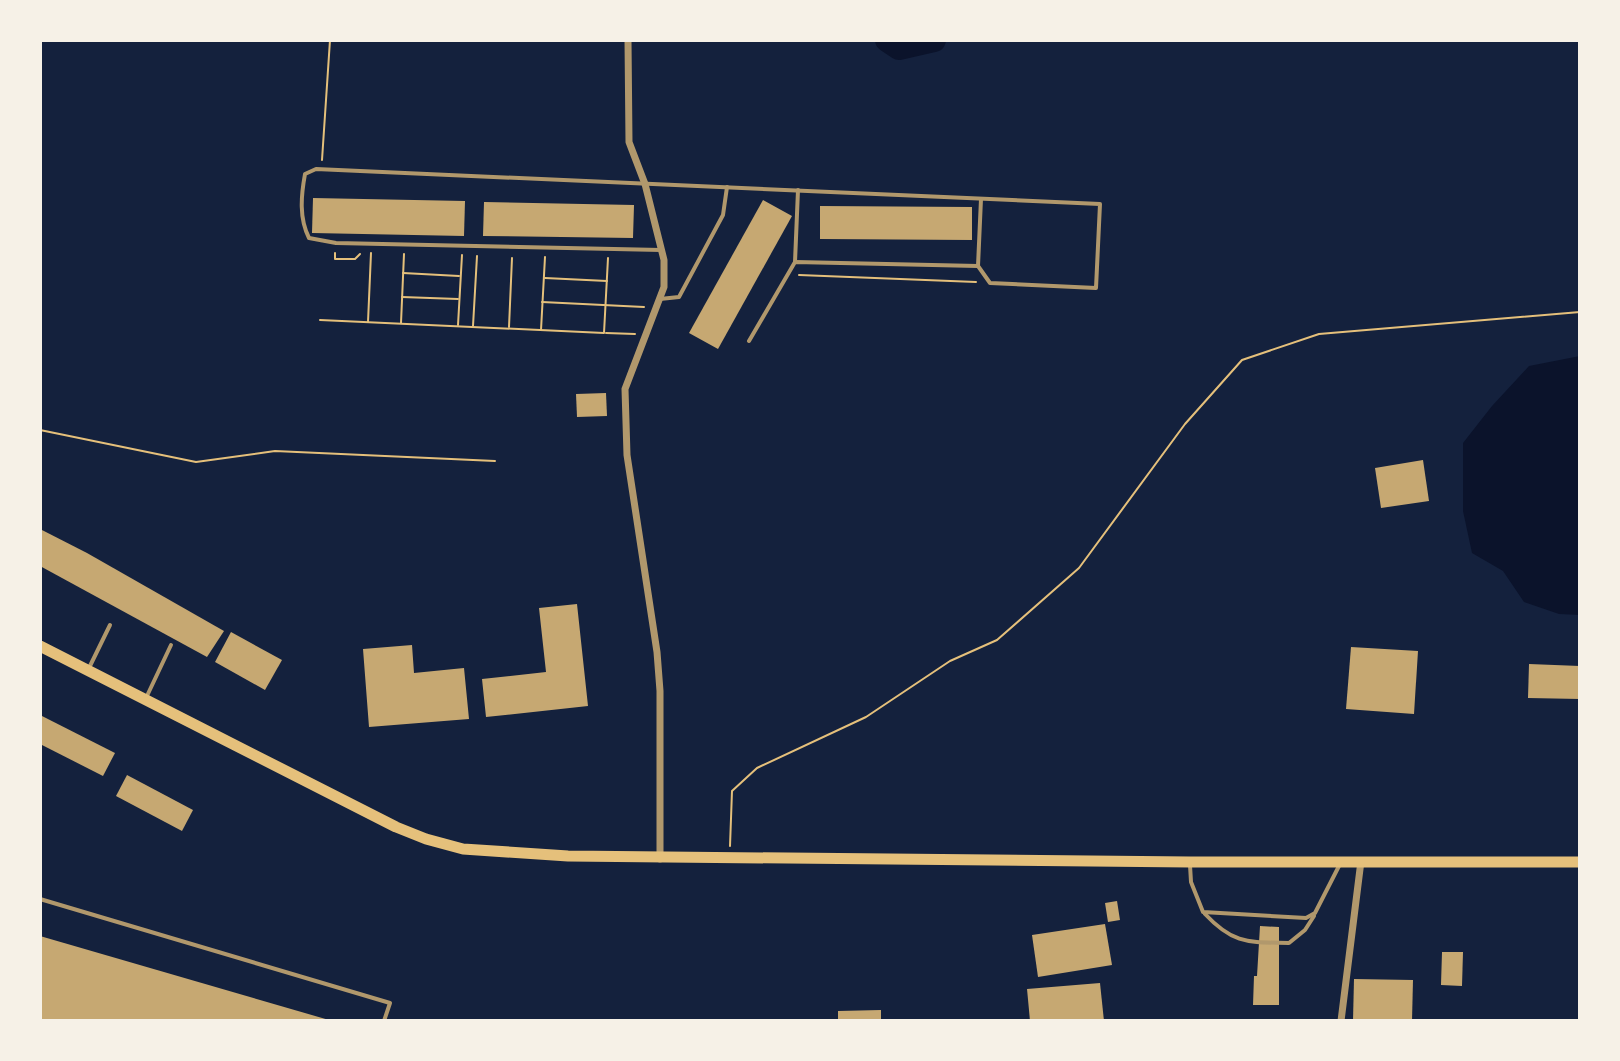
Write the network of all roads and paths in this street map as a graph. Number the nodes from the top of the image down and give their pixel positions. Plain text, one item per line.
1 (330, 40) edge
2 (628, 40) edge
3 (321, 169) junction
4 (645, 184) junction
5 (727, 187) junction
6 (798, 190) junction
7 (981, 199) junction
8 (371, 244) junction
9 (404, 245) junction
10 (462, 246) junction
11 (477, 246) junction
12 (512, 247) junction
13 (545, 247) junction
14 (608, 249) junction
15 (661, 250) junction
16 (795, 262) junction
17 (978, 266) junction
18 (403, 273) junction
19 (787, 274) junction
20 (461, 276) junction
21 (544, 278) junction
22 (607, 281) junction
23 (990, 283) junction
24 (402, 297) junction
25 (460, 299) junction
26 (542, 302) junction
27 (659, 303) junction
28 (606, 305) junction
29 (1580, 312) edge
30 (320, 320) dead end
31 (368, 322) junction
32 (401, 323) junction
33 (458, 326) junction
34 (473, 327) junction
35 (509, 328) junction
36 (541, 330) junction
37 (604, 333) junction
38 (646, 335) junction
39 (749, 341) dead end
40 (40, 430) edge
41 (495, 461) dead end
42 (110, 625) dead end
43 (171, 645) dead end
44 (42, 649) edge
45 (88, 670) junction
46 (145, 700) junction
47 (730, 857) junction
48 (660, 859) junction
49 (1341, 861) junction
50 (1361, 861) junction
51 (1190, 862) junction
52 (1580, 862) edge
53 (40, 899) edge
54 (1203, 912) junction
55 (1315, 913) junction
56 (384, 1021) edge
57 (1341, 1021) edge

1 - 3 path
2 - 4 street
3 - 4 lane
3 - 8 lane
4 - 5 lane
4 - 15 street
5 - 6 lane
5 - 27 lane
6 - 7 lane
6 - 16 lane
7 - 17 lane
7 - 23 lane
8 - 9 lane
8 - 31 path
9 - 10 lane
9 - 18 path
10 - 11 lane
10 - 20 path
11 - 12 lane
11 - 34 path
12 - 13 lane
12 - 35 path
13 - 14 lane
13 - 21 path
14 - 15 lane
14 - 22 path
15 - 27 street
16 - 17 lane
16 - 19 lane
17 - 23 lane
18 - 20 path
18 - 24 path
19 - 23 path
19 - 39 lane
20 - 25 path
21 - 22 path
21 - 26 path
22 - 28 path
24 - 25 path
24 - 32 path
25 - 33 path
26 - 28 path
26 - 36 path
27 - 28 path
27 - 38 street
28 - 37 path
29 - 47 path
30 - 31 path
31 - 32 path
32 - 33 path
33 - 34 path
34 - 35 path
35 - 36 path
36 - 37 path
37 - 38 path
38 - 48 street
40 - 41 path
42 - 45 lane
43 - 46 lane
44 - 45 main road
45 - 46 main road
46 - 48 main road
47 - 48 main road
47 - 51 main road
49 - 50 main road
49 - 51 main road
49 - 55 lane
50 - 52 main road
50 - 57 street
51 - 54 lane
53 - 56 lane
54 - 55 lane
54 - 55 lane

